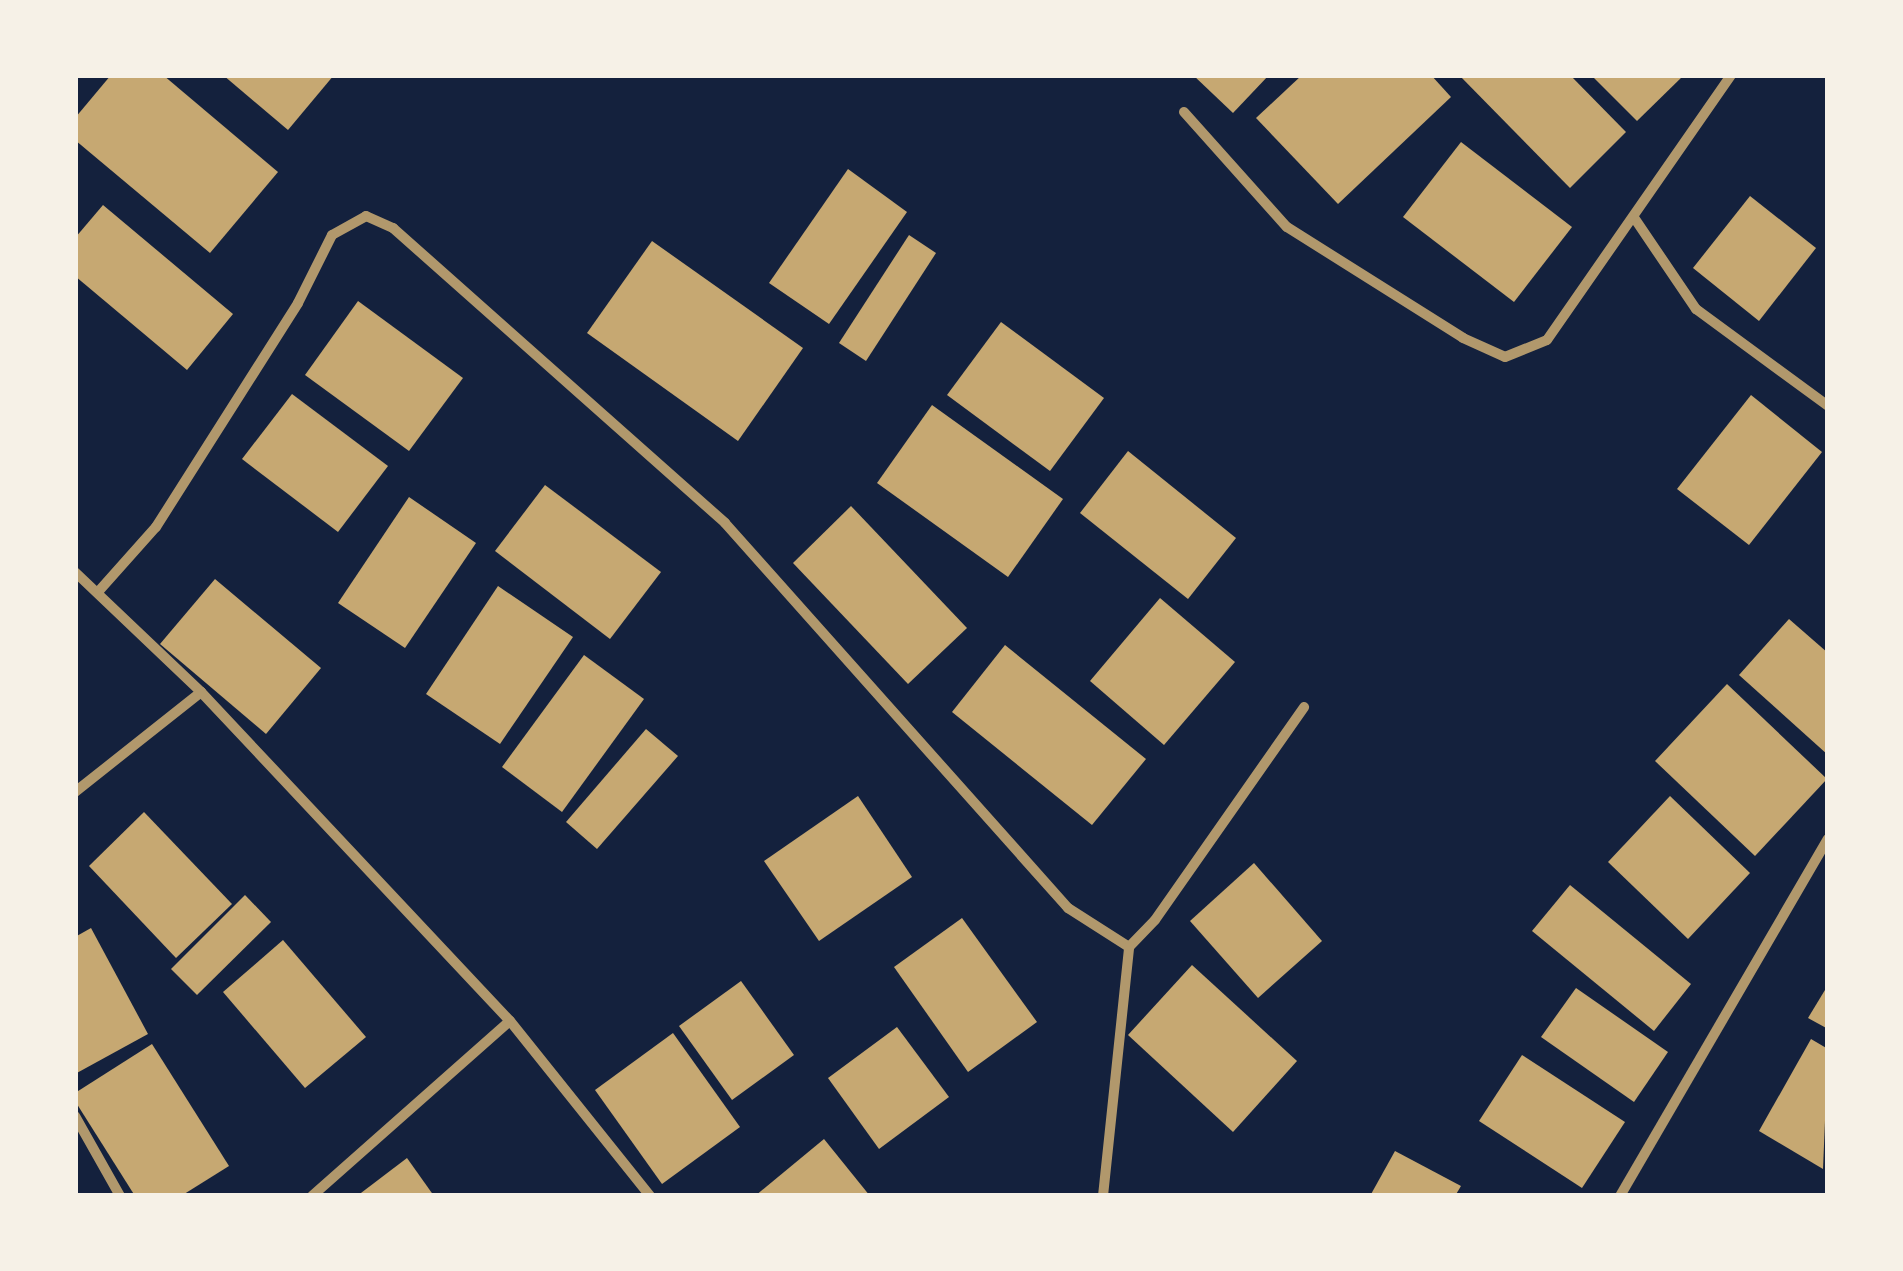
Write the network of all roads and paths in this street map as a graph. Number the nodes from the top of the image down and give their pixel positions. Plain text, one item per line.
1 (1732, 75) edge
2 (1184, 112) dead end
3 (1635, 219) junction
4 (1828, 406) edge
5 (75, 572) edge
6 (98, 592) junction
7 (201, 692) junction
8 (1304, 706) dead end
9 (75, 792) edge
10 (1828, 839) edge
11 (1129, 947) junction
12 (510, 1021) junction
13 (75, 1116) edge
14 (120, 1196) edge
15 (312, 1196) edge
16 (650, 1196) edge
17 (1103, 1196) edge
18 (1620, 1196) edge

1 - 3 street
2 - 3 street
3 - 4 street
5 - 6 street
6 - 7 street
6 - 11 street
7 - 9 street
7 - 12 street
8 - 11 street
10 - 18 street
11 - 17 street
12 - 15 street
12 - 16 street
13 - 14 street

